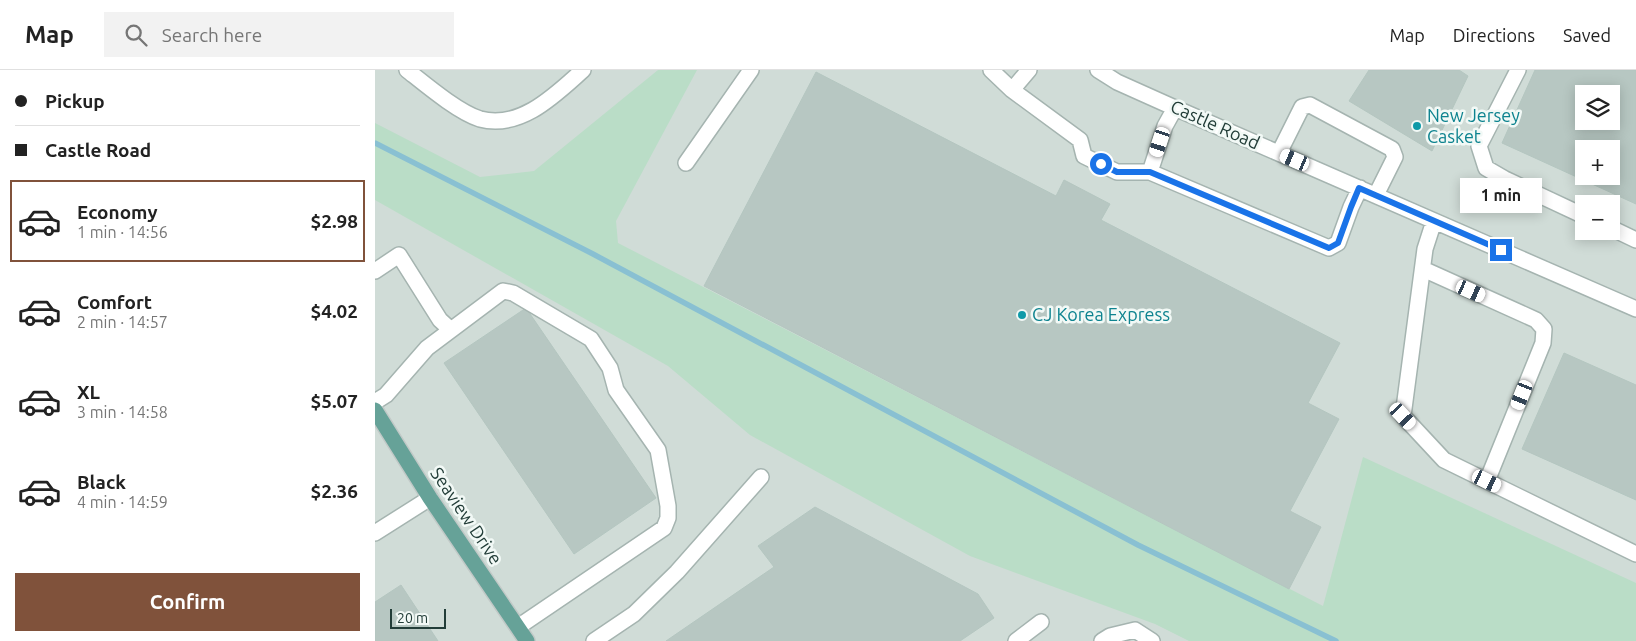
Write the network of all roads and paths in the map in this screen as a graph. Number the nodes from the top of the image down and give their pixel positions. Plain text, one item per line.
1 (407, 70) edge
2 (583, 70) edge
3 (751, 70) edge
4 (991, 70) edge
5 (1029, 70) edge
6 (1098, 70) edge
7 (1518, 70) edge
8 (1012, 90) junction
9 (1175, 108) junction
10 (1279, 153) junction
11 (687, 163) dead end
12 (1150, 172) junction
13 (1359, 188) junction
14 (1376, 195) junction
15 (1575, 212) edge
16 (1434, 221) junction
17 (1620, 232) edge
18 (1636, 240) edge
19 (1423, 268) junction
20 (375, 271) edge
21 (1636, 309) edge
22 (451, 330) junction
23 (376, 411) edge
24 (761, 477) dead end
25 (1487, 481) junction
26 (430, 498) junction
27 (375, 533) edge
28 (1636, 554) edge
29 (1041, 622) dead end
30 (518, 627) junction
31 (527, 641) edge
32 (594, 641) edge
33 (1016, 641) edge
34 (1102, 641) edge
35 (1152, 641) edge

1 - 2 street
3 - 11 street
4 - 8 street
5 - 8 street
6 - 9 street, Castle Road
7 - 15 street
8 - 12 street
9 - 10 street, Castle Road
9 - 12 street
10 - 13 street, Castle Road
10 - 14 street
12 - 13 street
13 - 14 street, Castle Road
14 - 16 street, Castle Road
16 - 19 street
16 - 21 street, Castle Road
17 - 18 street
19 - 25 street
19 - 25 street
20 - 22 street
22 - 23 street
22 - 30 street
23 - 26 main road, Seaview Drive
24 - 32 street
25 - 28 street
26 - 27 street
26 - 30 main road, Seaview Drive
29 - 33 street
30 - 31 main road, Seaview Drive
34 - 35 street

